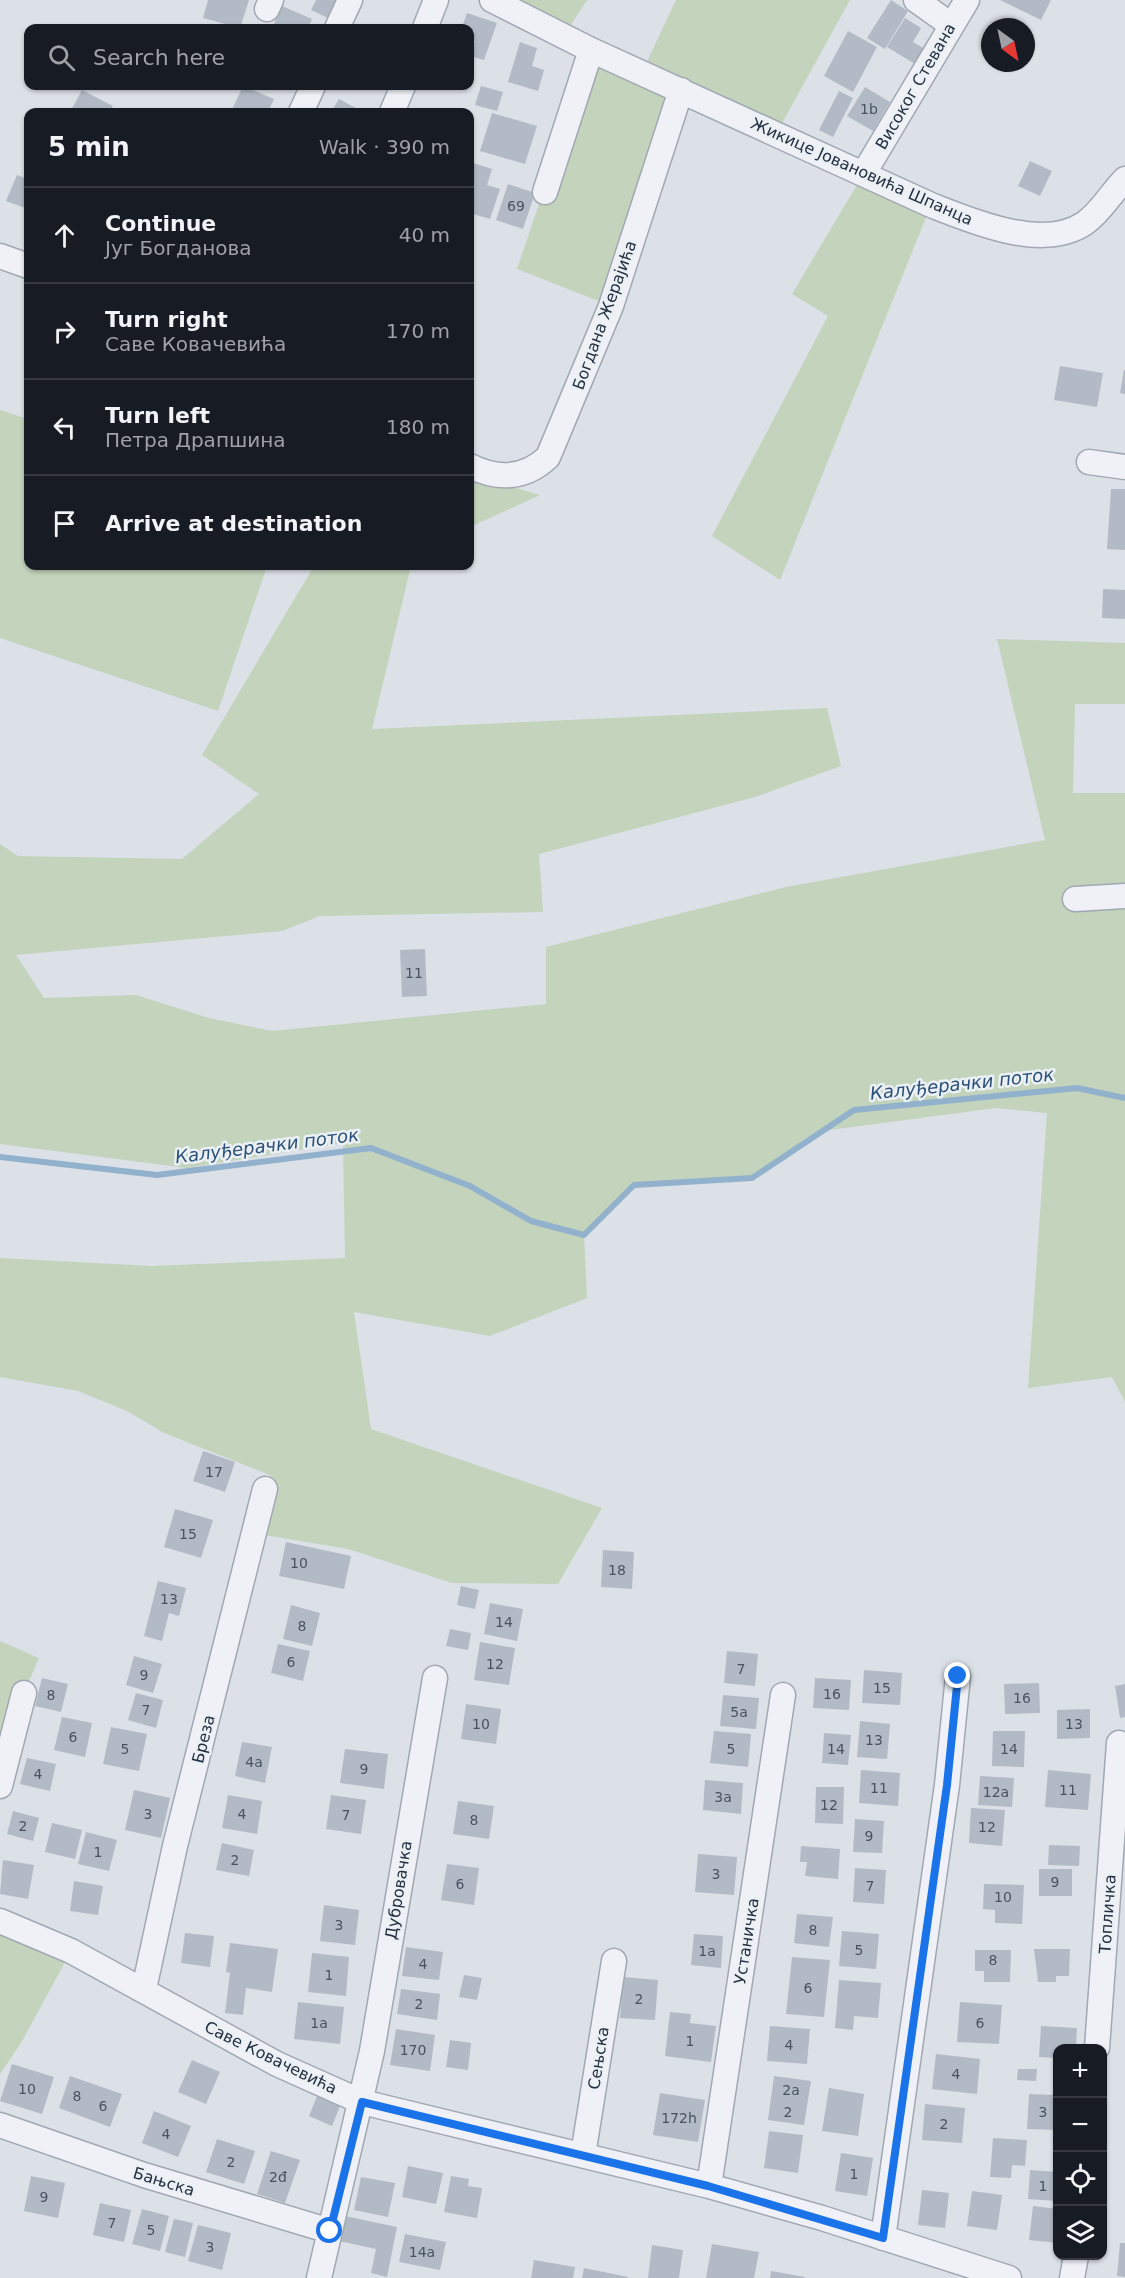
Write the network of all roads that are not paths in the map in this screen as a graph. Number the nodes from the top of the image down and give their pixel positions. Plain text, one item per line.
1 (350, 0) edge
2 (436, 0) edge
3 (492, 0) edge
4 (916, 0) edge
5 (967, 0) edge
6 (340, 24) edge
7 (427, 24) edge
8 (951, 25) junction
9 (591, 50) junction
10 (311, 90) edge
11 (401, 90) edge
12 (681, 90) junction
13 (304, 108) edge
14 (394, 108) edge
15 (864, 173) junction
16 (1125, 179) edge
17 (545, 192) dead end
18 (0, 255) edge
19 (24, 264) edge
20 (1089, 462) dead end
21 (474, 467) edge
22 (1125, 467) edge
23 (1125, 896) edge
24 (1076, 899) dead end
25 (265, 1489) dead end
26 (958, 1676) dead end
27 (435, 1678) dead end
28 (24, 1693) dead end
29 (783, 1695) dead end
30 (1119, 1743) dead end
31 (0, 1786) edge
32 (0, 1922) edge
33 (614, 1961) dead end
34 (144, 1989) junction
35 (1097, 2044) edge
36 (362, 2102) junction
37 (0, 2125) edge
38 (583, 2156) junction
39 (708, 2186) junction
40 (330, 2231) junction
41 (883, 2238) junction
42 (1075, 2260) edge
43 (319, 2278) edge
44 (1009, 2278) edge
45 (1072, 2278) edge

1 - 6 street
2 - 7 street
3 - 9 street, Жикице Јовановића Шпанца
4 - 8 street
5 - 8 street, Високог Стевана
8 - 15 street, Високог Стевана
9 - 12 street, Жикице Јовановића Шпанца
9 - 17 street
10 - 13 street
11 - 14 street
12 - 15 street, Жикице Јовановића Шпанца
12 - 21 street, Богдана Жерајића
15 - 16 street, Жикице Јовановића Шпанца
18 - 19 street
20 - 22 street
23 - 24 street
25 - 34 street, Бреза
26 - 41 street
27 - 36 street, Дубровачка
28 - 31 street
29 - 39 street, Устаничка
30 - 35 street, Топличка
32 - 34 street, Саве Ковачевића
33 - 38 street, Сењска
34 - 36 street, Саве Ковачевића
36 - 38 street, Саве Ковачевића
36 - 40 street, Дубровачка
37 - 40 street, Бањска
38 - 39 street, Саве Ковачевића
39 - 41 street, Саве Ковачевића
40 - 43 street, Дубровачка
41 - 44 street, Саве Ковачевића
42 - 45 street

